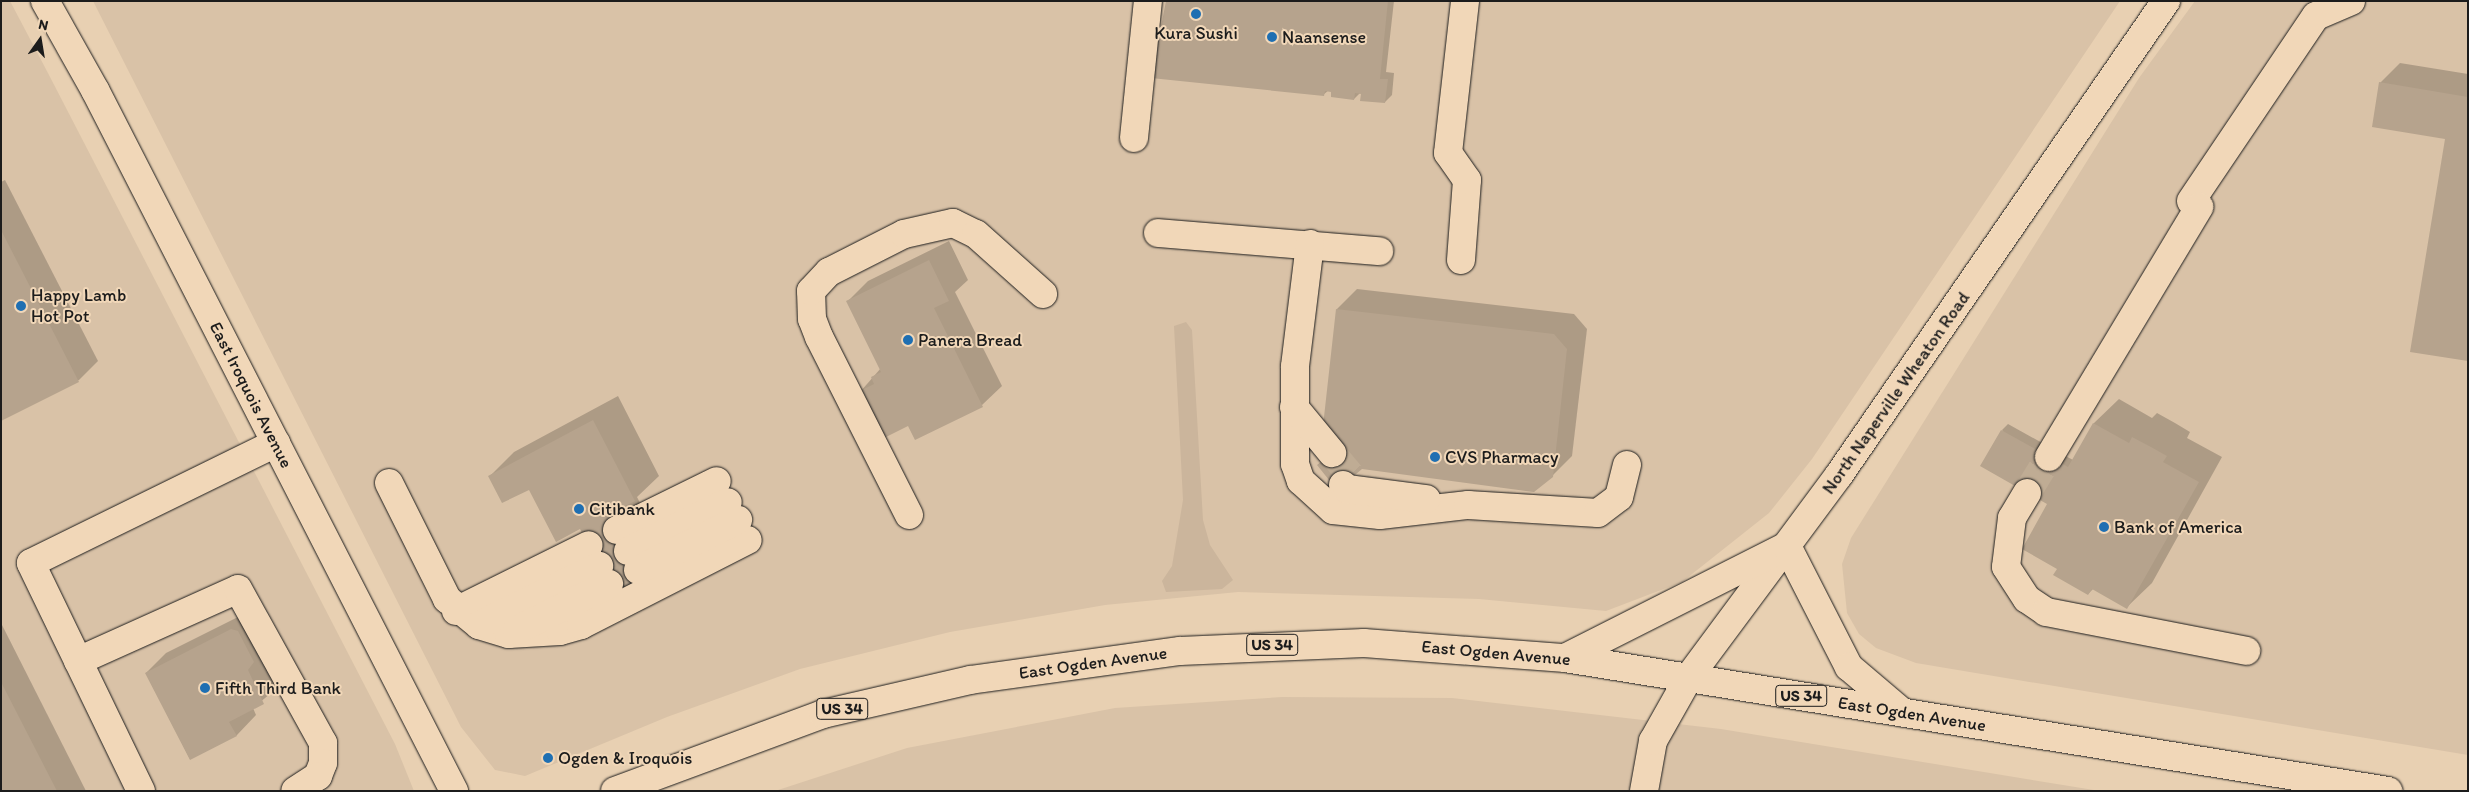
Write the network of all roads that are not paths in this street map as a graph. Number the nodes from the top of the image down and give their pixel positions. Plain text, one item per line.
1 (45, 1) edge
2 (1148, 1) edge
3 (1465, 1) edge
4 (2166, 1) edge
5 (2351, 1) edge
6 (1134, 138) dead end
7 (1158, 233) dead end
8 (1310, 244) junction
9 (1379, 251) dead end
10 (1461, 260) dead end
11 (1043, 294) dead end
12 (1294, 419) junction
13 (276, 443) junction
14 (2048, 457) tunnel mouth
15 (1327, 458) tunnel mouth
16 (1627, 465) dead end
17 (1347, 481) tunnel mouth
18 (389, 483) dead end
19 (2027, 493) tunnel mouth
20 (1468, 505) junction
21 (733, 511) junction
22 (909, 515) dead end
23 (1787, 546) junction
24 (467, 618) junction
25 (509, 634) junction
26 (2246, 651) dead end
27 (1565, 658) junction
28 (78, 662) junction
29 (1689, 677) junction
30 (1902, 712) junction
31 (141, 791) edge
32 (296, 791) edge
33 (454, 791) edge
34 (615, 791) edge
35 (1644, 791) edge
36 (2388, 791) edge

1 - 13 main road, East Iroquois Avenue
2 - 6 main road
3 - 10 main road
4 - 23 main road, North Naperville Wheaton Road
5 - 14 main road
7 - 8 main road
8 - 9 main road
8 - 12 main road
11 - 22 main road
12 - 15 main road
12 - 20 main road
13 - 28 main road
13 - 33 main road, East Iroquois Avenue
16 - 20 main road
17 - 20 main road
18 - 24 main road
19 - 26 main road
21 - 21 main road
21 - 25 main road
23 - 27 main road
23 - 29 main road, North Naperville Wheaton Road
23 - 30 main road
24 - 25 main road
24 - 25 main road
27 - 29 main road, East Ogden Avenue / US 34
27 - 34 main road, East Ogden Avenue / US 34
28 - 31 main road
28 - 32 main road
29 - 30 main road, East Ogden Avenue / US 34
29 - 35 main road, North Naperville Wheaton Road
30 - 36 main road, East Ogden Avenue / US 34

